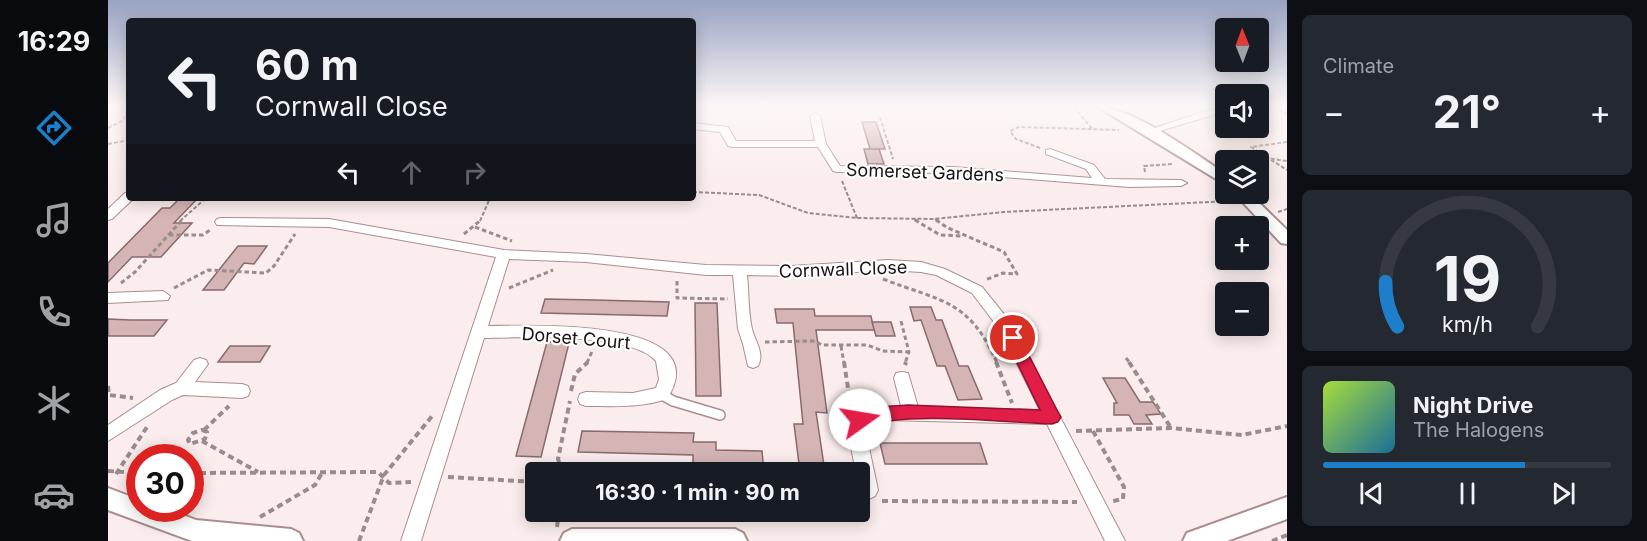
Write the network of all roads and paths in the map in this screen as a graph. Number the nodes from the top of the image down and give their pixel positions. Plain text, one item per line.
1 (726, 132) edge
2 (819, 132) edge
3 (885, 132) edge
4 (1011, 132) edge
5 (1151, 132) edge
6 (126, 141) edge
7 (1287, 142) edge
8 (108, 144) edge
9 (822, 144) junction
10 (1255, 150) edge
11 (1050, 153) joint
12 (1269, 159) edge
13 (1269, 160) edge
14 (1287, 161) edge
15 (1199, 162) junction
16 (837, 169) junction
17 (896, 170) junction
18 (1287, 170) edge
19 (1215, 173) edge
20 (1100, 180) junction
21 (1181, 183) dead end
22 (1148, 184) junction
23 (696, 192) edge
24 (126, 199) edge
25 (203, 201) edge
26 (489, 201) edge
27 (1215, 202) edge
28 (1252, 204) edge
29 (108, 216) edge
30 (857, 218) junction
31 (912, 218) junction
32 (934, 219) junction
33 (221, 222) joint
34 (303, 223) junction
35 (474, 227) junction
36 (169, 235) junction
37 (968, 236) junction
38 (1287, 239) edge
39 (450, 245) junction
40 (504, 254) junction
41 (525, 255) junction
42 (579, 258) junction
43 (678, 267) junction
44 (856, 267) junction
45 (740, 272) junction
46 (977, 290) junction
47 (112, 292) edge
48 (490, 294) junction
49 (163, 296) joint
50 (743, 300) junction
51 (901, 321) dead end
52 (478, 333) junction
53 (751, 344) junction
54 (841, 346) junction
55 (909, 351) junction
56 (1126, 358) dead end
57 (753, 362) dead end
58 (200, 364) dead end
59 (902, 378) joint
60 (108, 386) edge
61 (182, 388) junction
62 (242, 391) joint
63 (661, 394) junction
64 (457, 396) junction
65 (160, 399) junction
66 (586, 399) dead end
67 (911, 412) junction
68 (720, 415) dead end
69 (868, 415) junction
70 (1017, 416) junction
71 (1055, 424) junction
72 (1287, 426) edge
73 (1171, 428) junction
74 (204, 430) junction
75 (1093, 431) junction
76 (108, 434) edge
77 (202, 441) junction
78 (108, 471) edge
79 (323, 471) junction
80 (258, 472) junction
81 (204, 473) edge
82 (116, 474) junction
83 (126, 474) edge
84 (384, 475) junction
85 (431, 478) junction
86 (525, 482) edge
87 (871, 495) joint
88 (108, 499) edge
89 (1095, 502) junction
90 (1287, 508) edge
91 (1287, 535) edge
92 (192, 536) edge
93 (246, 538) junction
94 (687, 540) edge
95 (291, 541) edge
96 (359, 541) edge
97 (411, 541) edge
98 (572, 541) edge
99 (735, 541) edge
100 (1115, 541) edge
101 (1195, 541) edge
102 (1272, 541) edge

1 - 9 street
2 - 9 street, Somerset Gardens
3 - 17 path
4 - 11 path
5 - 15 street
6 - 8 path
7 - 10 path
9 - 16 street, Somerset Gardens
11 - 20 street
12 - 14 path
13 - 18 path
15 - 19 street
15 - 22 path
16 - 17 street, Somerset Gardens
16 - 30 path
17 - 20 street, Somerset Gardens
20 - 22 street, Somerset Gardens
21 - 22 street, Somerset Gardens
23 - 30 path
24 - 29 street
25 - 36 path
26 - 35 path
27 - 32 path
28 - 38 street
30 - 31 path
31 - 32 path
31 - 37 path
32 - 37 path
33 - 34 street, Cornwall Close
33 - 36 path
34 - 39 street, Cornwall Close
34 - 49 path
35 - 39 path
35 - 41 path
36 - 47 path
37 - 46 path
39 - 40 street, Cornwall Close
40 - 41 street, Cornwall Close
40 - 48 street
41 - 42 street, Cornwall Close
42 - 43 street, Cornwall Close
42 - 48 path
43 - 45 street, Cornwall Close
43 - 50 path
44 - 45 street, Cornwall Close
44 - 46 street, Cornwall Close
44 - 70 path
45 - 50 street
46 - 71 street, Cornwall Close
47 - 49 street
48 - 52 street
50 - 53 street
51 - 55 path
52 - 63 street, Dorset Court
52 - 64 street
53 - 54 path
53 - 57 street
54 - 55 path
54 - 69 path
55 - 59 path
56 - 73 path
58 - 61 street
59 - 67 street
60 - 65 path
61 - 62 street
61 - 65 street
62 - 74 path
63 - 66 street
63 - 68 lane
64 - 84 path
64 - 85 street
65 - 76 street
65 - 82 path
67 - 69 street
67 - 70 street
69 - 87 street
70 - 71 street
71 - 75 path
71 - 89 street, Cornwall Close
72 - 73 path
73 - 75 path
74 - 77 path
74 - 77 path
75 - 89 path
77 - 80 path
78 - 82 path
79 - 80 path
79 - 84 path
79 - 93 path
80 - 81 path
82 - 83 path
84 - 85 path
84 - 96 path
85 - 86 path
85 - 97 street
87 - 89 path
88 - 92 street
89 - 100 street, Cornwall Close
90 - 101 street
91 - 102 path
92 - 93 street
93 - 95 street
94 - 98 street
94 - 99 street

